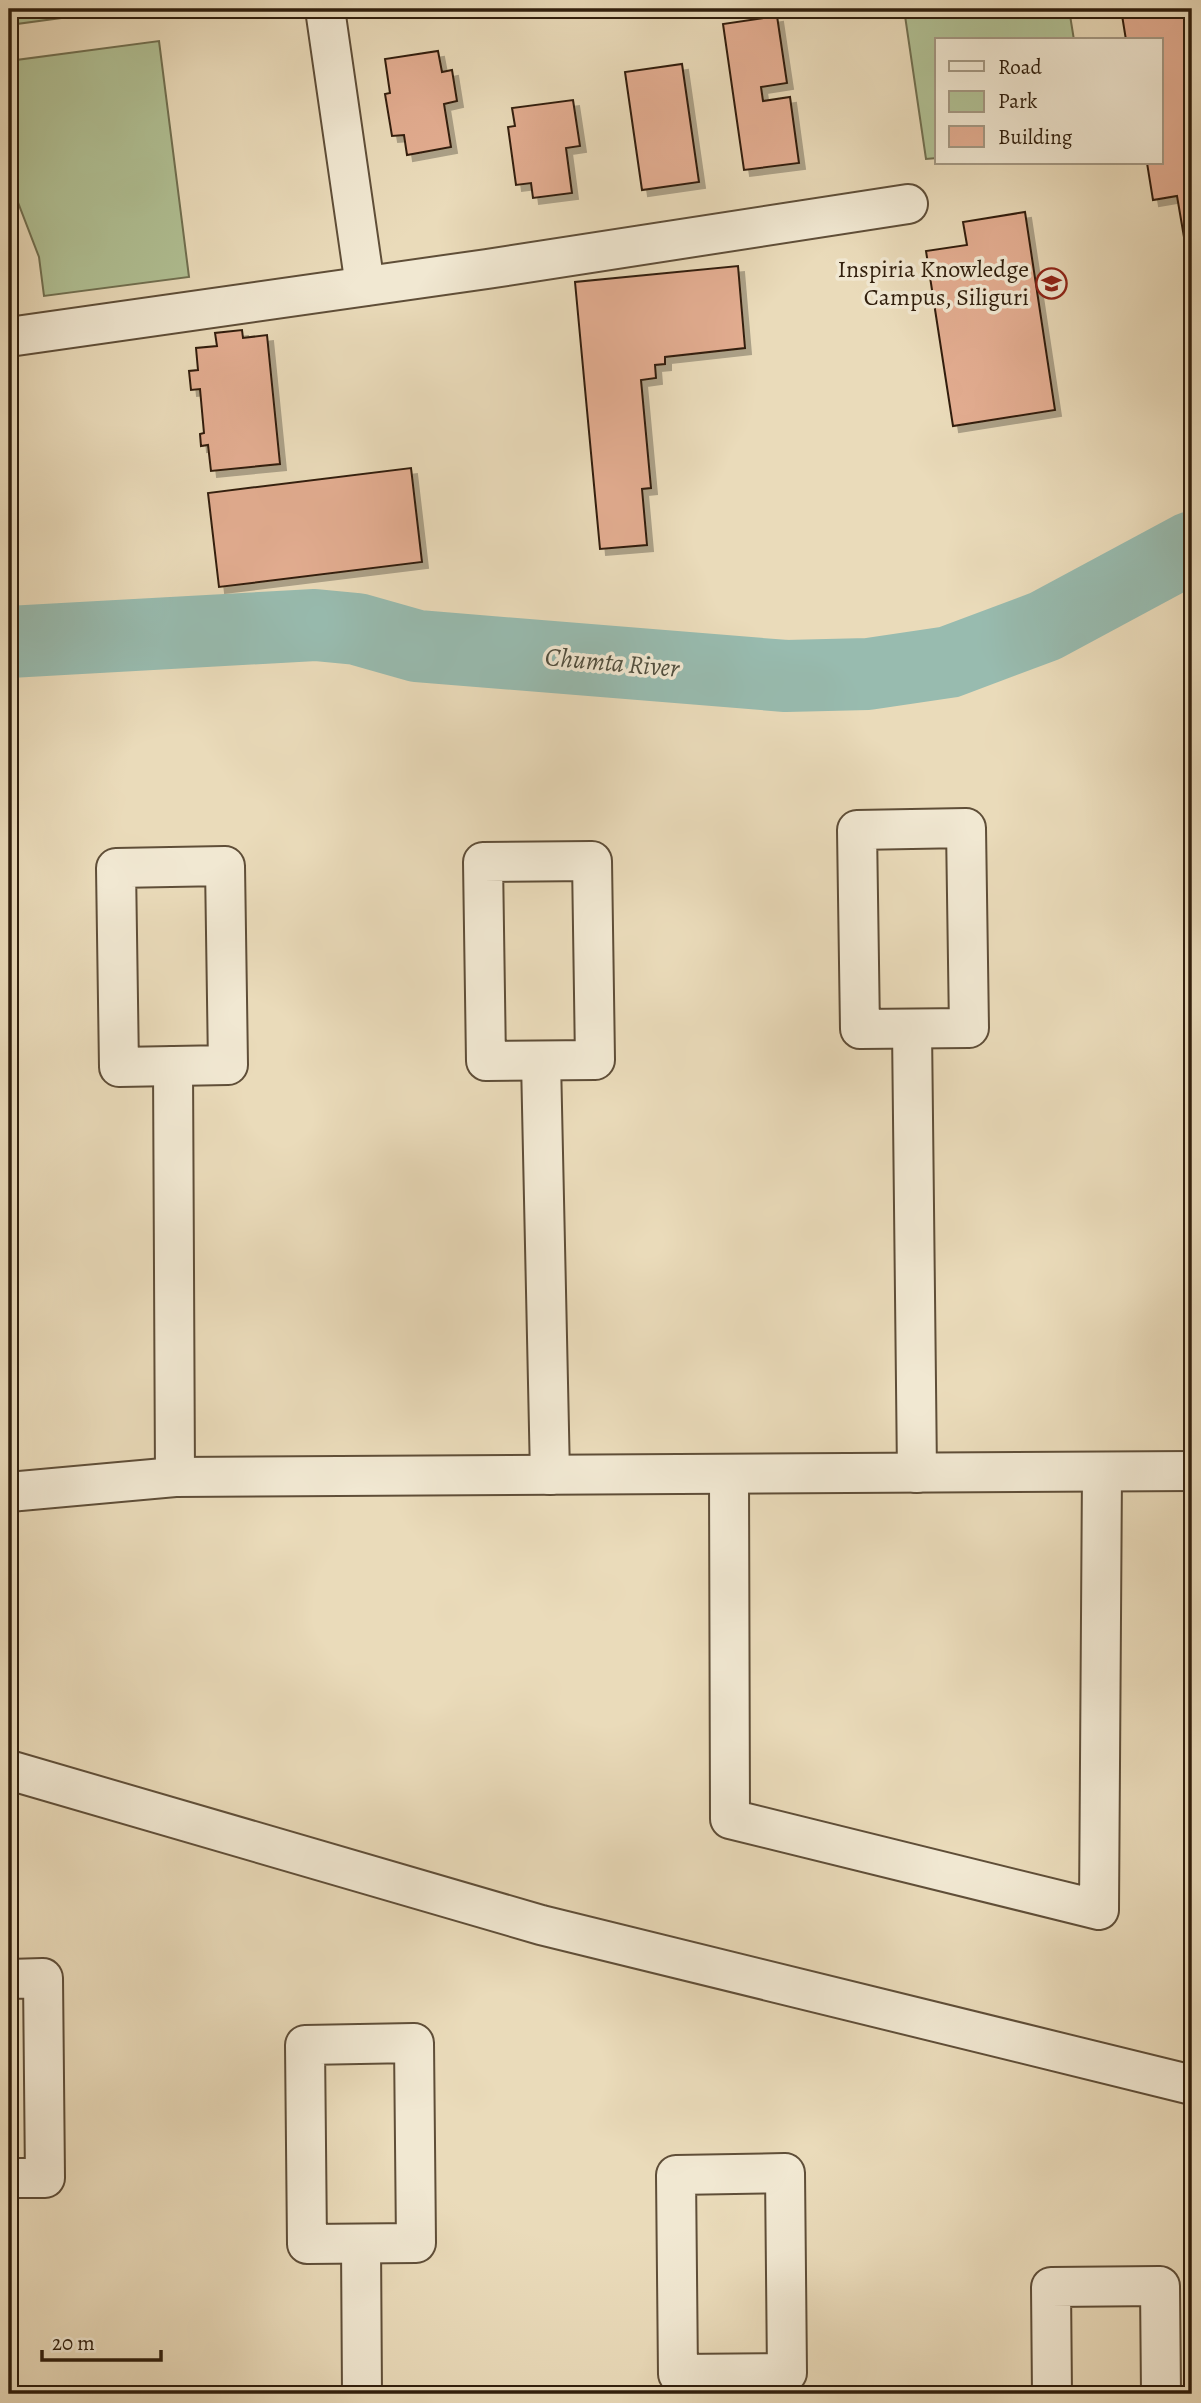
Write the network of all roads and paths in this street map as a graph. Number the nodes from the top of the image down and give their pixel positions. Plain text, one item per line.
1 (326, 9) edge
2 (908, 204) dead end
3 (365, 286) junction
4 (9, 337) edge
5 (912, 1029) junction
6 (541, 1061) junction
7 (173, 1066) junction
8 (1192, 1471) edge
9 (1101, 1472) junction
10 (729, 1474) junction
11 (916, 1474) junction
12 (550, 1475) junction
13 (175, 1477) junction
14 (9, 1492) edge
15 (9, 1770) edge
16 (9, 1979) edge
17 (1192, 2085) edge
18 (9, 2178) edge
19 (361, 2244) junction
20 (730, 2384) edge
21 (362, 2394) edge
22 (1052, 2394) edge
23 (1161, 2394) edge

1 - 3 street
2 - 3 street
3 - 4 street
5 - 5 street
5 - 11 street
6 - 6 street
6 - 12 street
7 - 7 street
7 - 13 street
8 - 9 street
9 - 10 street
9 - 11 street
10 - 11 street
10 - 12 street
12 - 13 street
13 - 14 street
15 - 17 street
16 - 18 street
19 - 19 street
19 - 21 street
20 - 20 street
22 - 23 street

